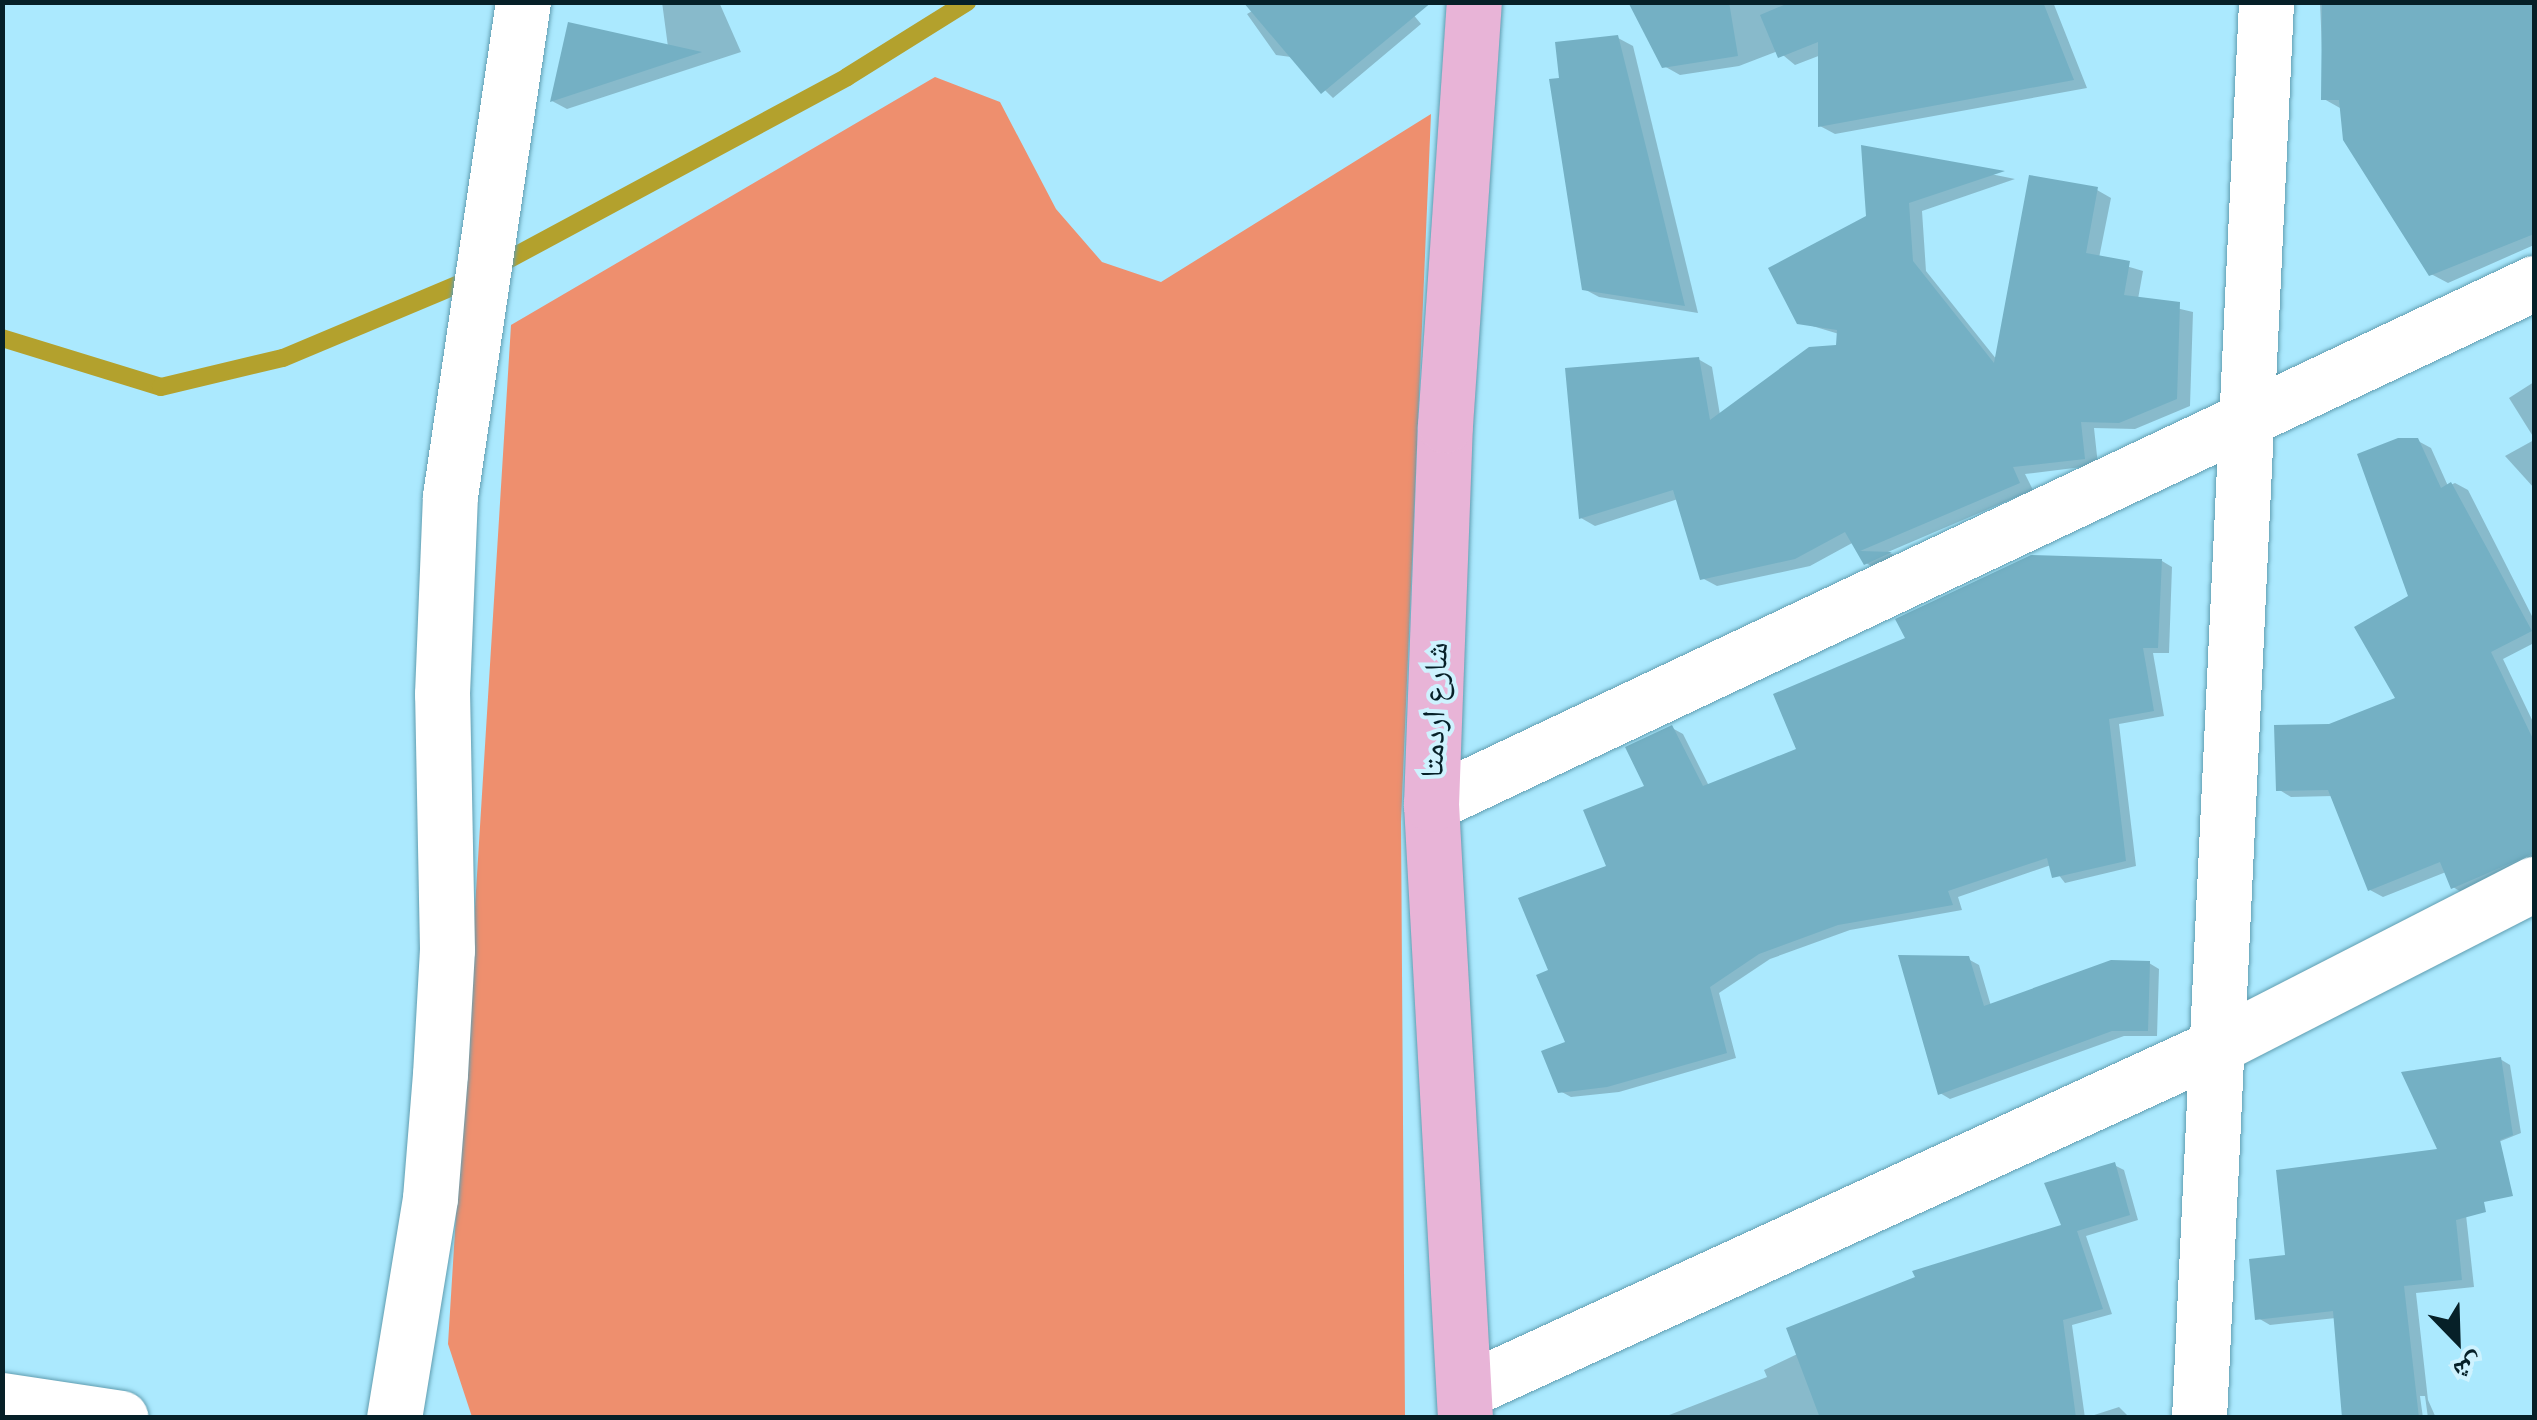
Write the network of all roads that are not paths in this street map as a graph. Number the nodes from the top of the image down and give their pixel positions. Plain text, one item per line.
1 (523, 2) edge
2 (1474, 2) edge
3 (2266, 2) edge
4 (2534, 283) edge
5 (2242, 425) junction
6 (1431, 804) junction
7 (2534, 884) edge
8 (2217, 1046) junction
9 (2, 1400) edge
10 (1465, 1404) edge
11 (120, 1418) edge
12 (394, 1418) edge
13 (2198, 1418) edge

1 - 12 street
2 - 6 main road, شارع اردمتا
3 - 5 street
4 - 5 street
5 - 6 street
5 - 8 street
6 - 10 main road, شارع اردمتا
7 - 8 street
8 - 10 street
8 - 13 street
9 - 11 street

